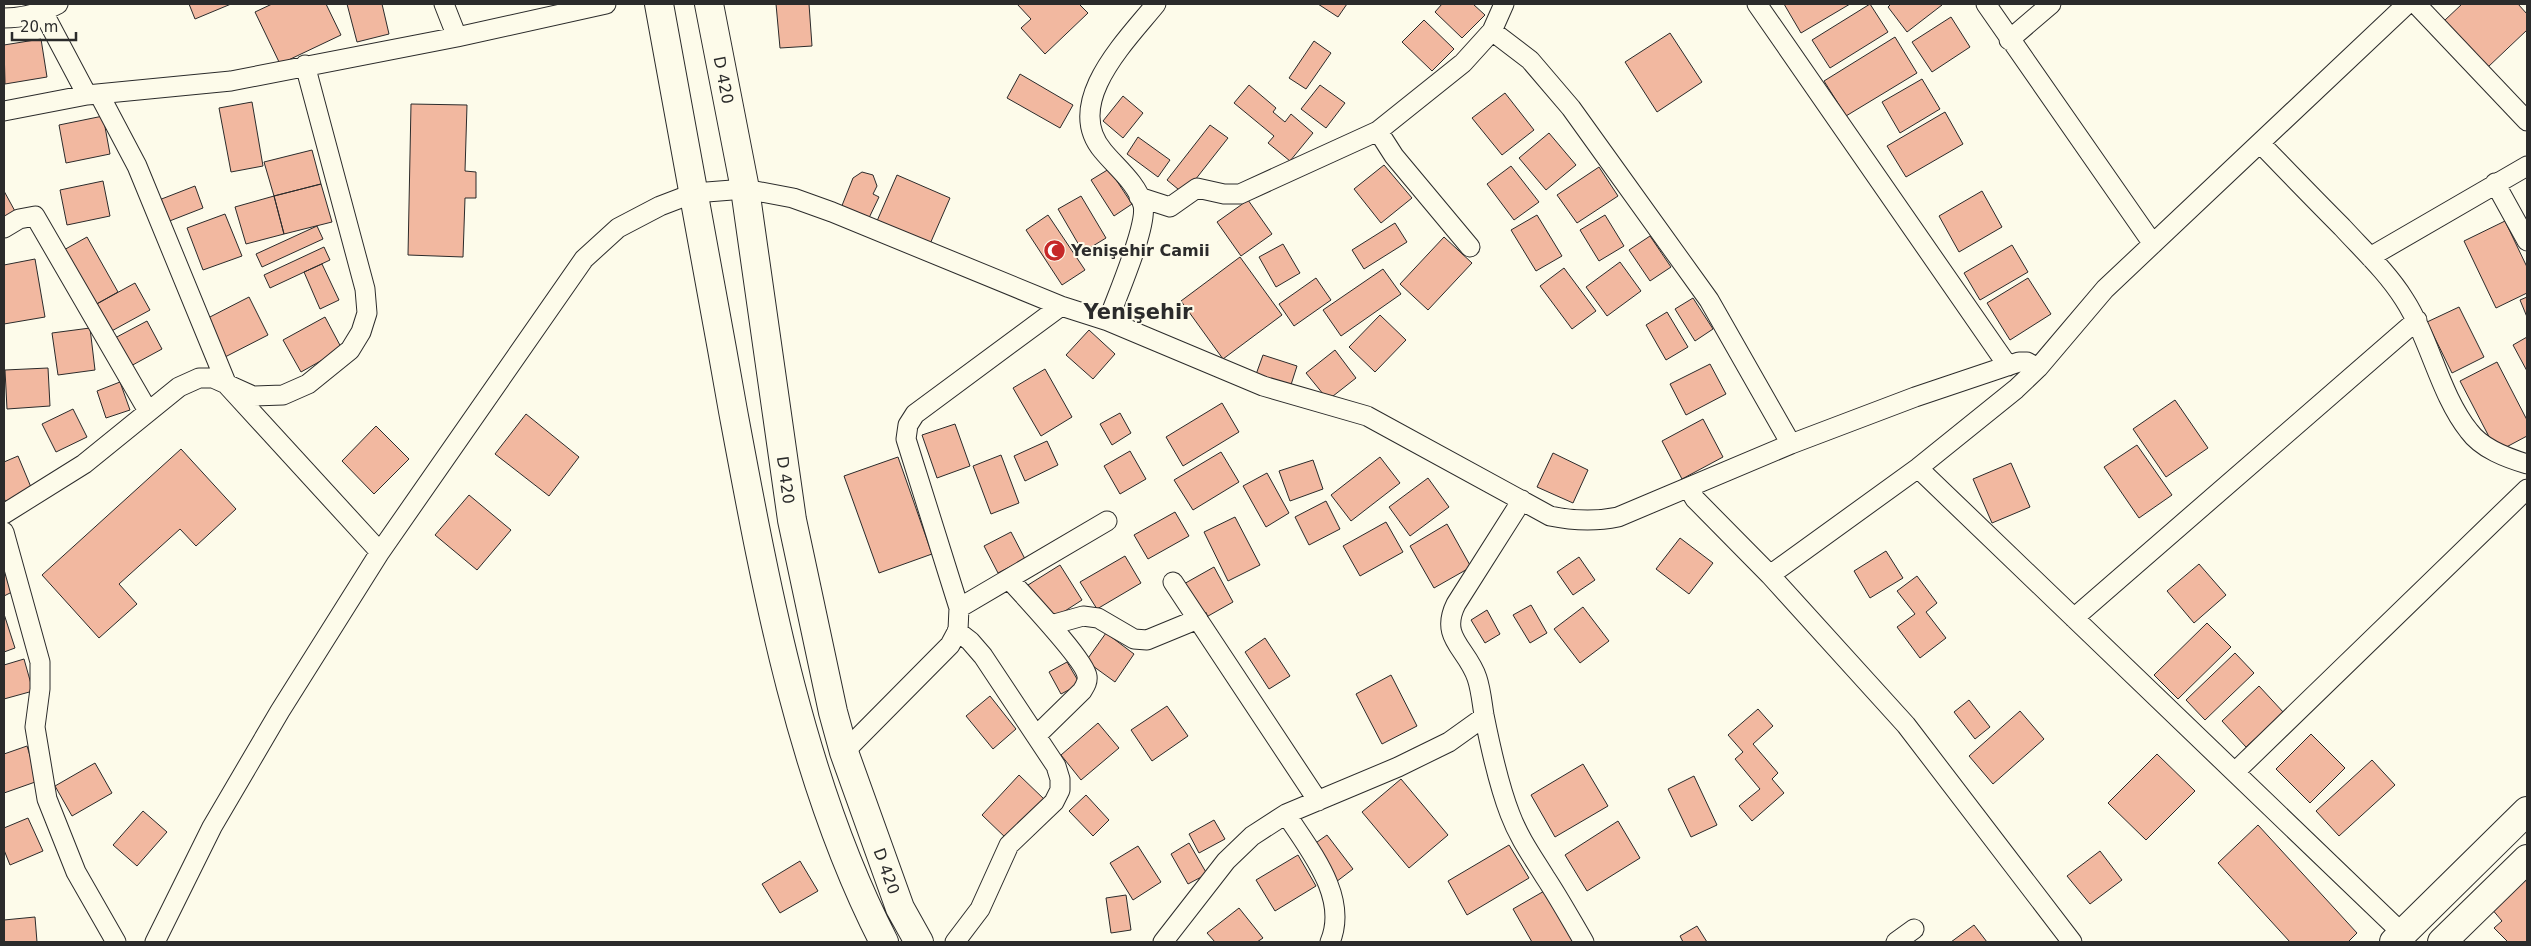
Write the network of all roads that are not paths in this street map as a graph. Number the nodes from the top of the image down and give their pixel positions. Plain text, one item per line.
1 (444, 4) edge
2 (606, 4) edge
3 (659, 4) edge
4 (709, 4) edge
5 (1156, 4) edge
6 (1504, 4) edge
7 (1757, 4) edge
8 (1986, 4) edge
9 (2051, 4) edge
10 (2407, 4) edge
11 (2416, 4) edge
12 (50, 8) edge
13 (4, 18) edge
14 (1492, 30) junction
15 (457, 37) junction
16 (2009, 40) junction
17 (305, 66) junction
18 (93, 94) junction
19 (4, 111) edge
20 (2527, 121) edge
21 (1378, 131) junction
22 (2260, 143) junction
23 (2527, 166) edge
24 (2495, 183) junction
25 (745, 189) junction
26 (694, 193) junction
27 (1139, 197) junction
28 (4, 228) edge
29 (2527, 241) edge
30 (2153, 244) junction
31 (1470, 247) dead end
32 (2370, 257) junction
33 (1061, 306) junction
34 (2417, 320) junction
35 (1108, 321) junction
36 (2008, 366) junction
37 (2038, 368) junction
38 (226, 385) junction
39 (148, 411) junction
40 (1791, 444) junction
41 (2527, 464) edge
42 (1918, 468) junction
43 (1689, 489) junction
44 (2527, 489) edge
45 (1522, 500) junction
46 (4, 514) edge
47 (1107, 521) dead end
48 (4, 532) edge
49 (380, 552) junction
50 (1770, 575) junction
51 (1009, 579) junction
52 (1173, 582) dead end
53 (959, 608) junction
54 (2074, 618) junction
55 (1198, 620) junction
56 (1051, 625) junction
57 (957, 631) junction
58 (1484, 717) junction
59 (1036, 736) junction
60 (844, 752) junction
61 (2235, 772) junction
62 (1318, 801) junction
63 (2527, 811) edge
64 (1286, 814) junction
65 (2527, 859) edge
66 (1914, 929) dead end
67 (2399, 938) edge
68 (116, 942) edge
69 (155, 942) edge
70 (884, 942) edge
71 (919, 942) edge
72 (955, 942) edge
73 (1163, 942) edge
74 (1330, 942) edge
75 (1584, 942) edge
76 (1896, 942) edge
77 (2072, 942) edge
78 (2442, 942) edge

1 - 15 street
2 - 15 street
3 - 26 main road
4 - 25 main road, D 420
5 - 27 street
6 - 14 street
7 - 36 street
8 - 16 street
9 - 16 street
10 - 22 street
11 - 20 street
12 - 13 street
12 - 18 street
14 - 21 street
14 - 40 street
15 - 17 street
16 - 30 street
17 - 18 street
17 - 38 street
18 - 19 street
18 - 38 street
21 - 27 street
21 - 31 street
22 - 30 street
22 - 32 street
23 - 24 street
24 - 29 street
24 - 32 street
25 - 26 street
25 - 33 street
25 - 60 main road, D 420
26 - 49 street
26 - 70 main road
27 - 35 street
28 - 39 street
30 - 37 street
32 - 34 street
33 - 35 street
33 - 53 street
34 - 41 street
34 - 54 street
35 - 45 street
36 - 37 street
36 - 40 street
37 - 42 street
38 - 39 street
38 - 49 street
39 - 46 street
40 - 43 street
42 - 50 street
42 - 54 street
43 - 45 street
43 - 50 street
44 - 61 street
45 - 58 street
47 - 51 street
48 - 68 street
49 - 69 street
50 - 77 street
51 - 53 street
51 - 56 street
52 - 55 street
53 - 57 street
54 - 61 street
55 - 56 street
55 - 62 street
56 - 59 street
57 - 59 street
57 - 60 street
58 - 62 street
58 - 75 street
59 - 72 street
60 - 71 main road, D 420
61 - 67 street
62 - 64 street
63 - 67 main road
64 - 73 street
64 - 74 street
65 - 78 main road
66 - 76 street

